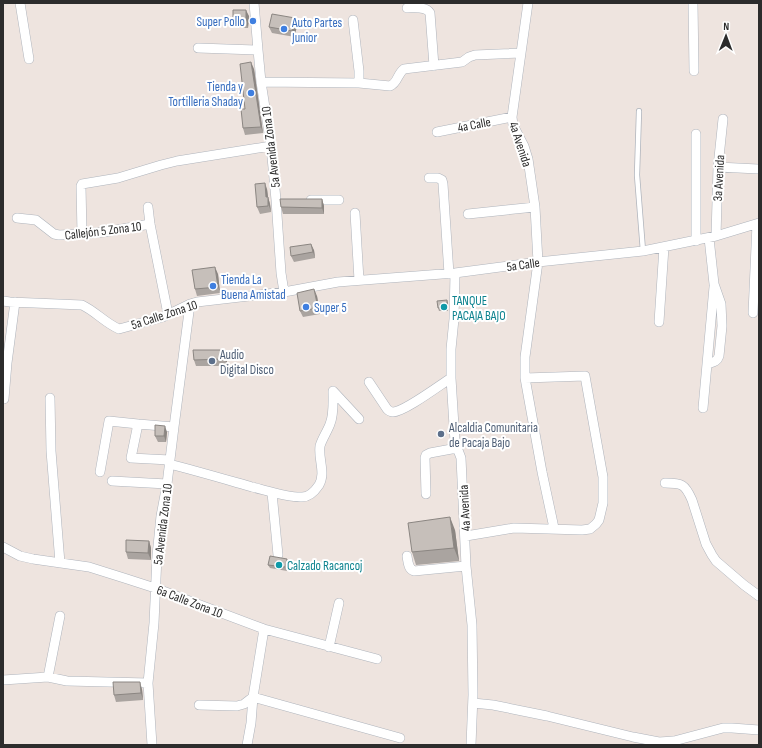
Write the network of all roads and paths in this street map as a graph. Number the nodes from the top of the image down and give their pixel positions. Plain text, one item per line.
1 (20, 3) edge
2 (254, 3) edge
3 (528, 3) edge
4 (694, 3) edge
5 (407, 8) dead end
6 (353, 20) dead end
7 (198, 48) dead end
8 (258, 50) junction
9 (521, 53) junction
10 (29, 59) dead end
11 (434, 66) junction
12 (694, 71) dead end
13 (261, 82) junction
14 (358, 83) junction
15 (639, 111) dead end
16 (512, 117) junction
17 (723, 119) dead end
18 (437, 132) dead end
19 (696, 134) dead end
20 (271, 146) junction
21 (718, 167) junction
22 (758, 169) dead end
23 (429, 178) dead end
24 (300, 200) edge
25 (340, 200) dead end
26 (148, 207) dead end
27 (535, 208) junction
28 (355, 213) dead end
29 (468, 214) dead end
30 (17, 218) dead end
31 (150, 224) junction
32 (758, 224) edge
33 (82, 234) junction
34 (712, 237) junction
35 (696, 241) junction
36 (664, 247) junction
37 (643, 251) junction
38 (538, 262) junction
39 (452, 273) junction
40 (359, 280) junction
41 (284, 292) junction
42 (3, 301) edge
43 (15, 302) junction
44 (190, 304) junction
45 (753, 313) dead end
46 (168, 314) junction
47 (659, 322) dead end
48 (451, 378) junction
49 (525, 378) junction
50 (369, 382) dead end
51 (50, 398) dead end
52 (4, 399) dead end
53 (703, 408) dead end
54 (359, 419) dead end
55 (138, 424) junction
56 (174, 427) junction
57 (457, 448) junction
58 (170, 462) junction
59 (100, 472) dead end
60 (112, 481) dead end
61 (665, 483) dead end
62 (167, 484) junction
63 (272, 492) junction
64 (426, 494) dead end
65 (554, 528) junction
66 (466, 536) junction
67 (3, 547) edge
68 (278, 555) dead end
69 (407, 556) dead end
70 (60, 563) junction
71 (466, 566) junction
72 (155, 588) junction
73 (759, 596) edge
74 (338, 603) dead end
75 (60, 616) dead end
76 (264, 629) junction
77 (330, 646) junction
78 (377, 659) dead end
79 (48, 677) junction
80 (3, 680) edge
81 (148, 683) junction
82 (253, 697) junction
83 (473, 703) junction
84 (199, 705) dead end
85 (759, 730) edge
86 (400, 738) dead end
87 (152, 745) edge
88 (247, 745) edge
89 (471, 745) edge

1 - 10 street
2 - 8 street, 5a Avenida Zona 10
3 - 9 street, 4a Avenida
4 - 12 street
5 - 11 street
6 - 14 street
7 - 8 street
8 - 13 street, 5a Avenida Zona 10
9 - 11 street
9 - 16 street, 4a Avenida
11 - 14 street
13 - 14 street
13 - 20 street, 5a Avenida Zona 10
15 - 37 lane
16 - 18 street, 4a Calle
16 - 27 street, 4a Avenida
17 - 21 street, 3a Avenida
19 - 35 street
20 - 33 street
20 - 41 street, 5a Avenida Zona 10
21 - 22 street
21 - 34 street, 3a Avenida
23 - 39 street, 4a Avenida
24 - 25 street
26 - 31 street
27 - 29 street
27 - 38 street, 4a Avenida
28 - 40 street
30 - 33 street, Callejón 5 Zona 10
31 - 33 street, Callejón 5 Zona 10
31 - 46 street, Callejón 5 Zona 10
32 - 34 street, 5a Calle
32 - 45 street
34 - 35 street, 5a Calle
34 - 53 street, 3a Avenida
35 - 36 street, 5a Calle
36 - 37 street, 5a Calle
36 - 47 street
37 - 38 street, 5a Calle
38 - 39 street, 5a Calle
38 - 49 street, 4a Avenida
39 - 40 street, 5a Calle
39 - 48 street, 4a Avenida
40 - 41 street, 5a Calle
41 - 44 street, 5a Calle Zona 10
42 - 43 street, 5a Calle Zona 10
43 - 46 street, 5a Calle Zona 10
43 - 52 street
44 - 46 street, 5a Calle Zona 10
44 - 56 street, 5a Avenida Zona 10
48 - 50 street
48 - 57 street, 4a Avenida
49 - 65 street, 4a Avenida
49 - 65 street
51 - 70 street
54 - 63 street
55 - 56 street
55 - 58 street
55 - 59 street
56 - 58 street, 5a Avenida Zona 10
57 - 64 street
57 - 66 street, 4a Avenida
58 - 62 street, 5a Avenida Zona 10
58 - 63 street
60 - 62 street
61 - 73 street
62 - 72 street, 5a Avenida Zona 10
63 - 68 street
65 - 66 street
66 - 71 street, 4a Avenida
67 - 70 street, 6a Calle Zona 10
69 - 71 street
70 - 72 street, 6a Calle Zona 10
71 - 83 street, 4a Avenida
72 - 76 street, 6a Calle Zona 10
72 - 81 street, 5a Avenida Zona 10
74 - 77 street
75 - 79 street
76 - 77 street, 6a Calle Zona 10
76 - 82 street
77 - 78 street, 6a Calle Zona 10
79 - 80 street
79 - 81 street
81 - 87 street, 5a Avenida Zona 10
82 - 84 street
82 - 86 street
82 - 88 street
83 - 85 street
83 - 89 street, 4a Avenida

